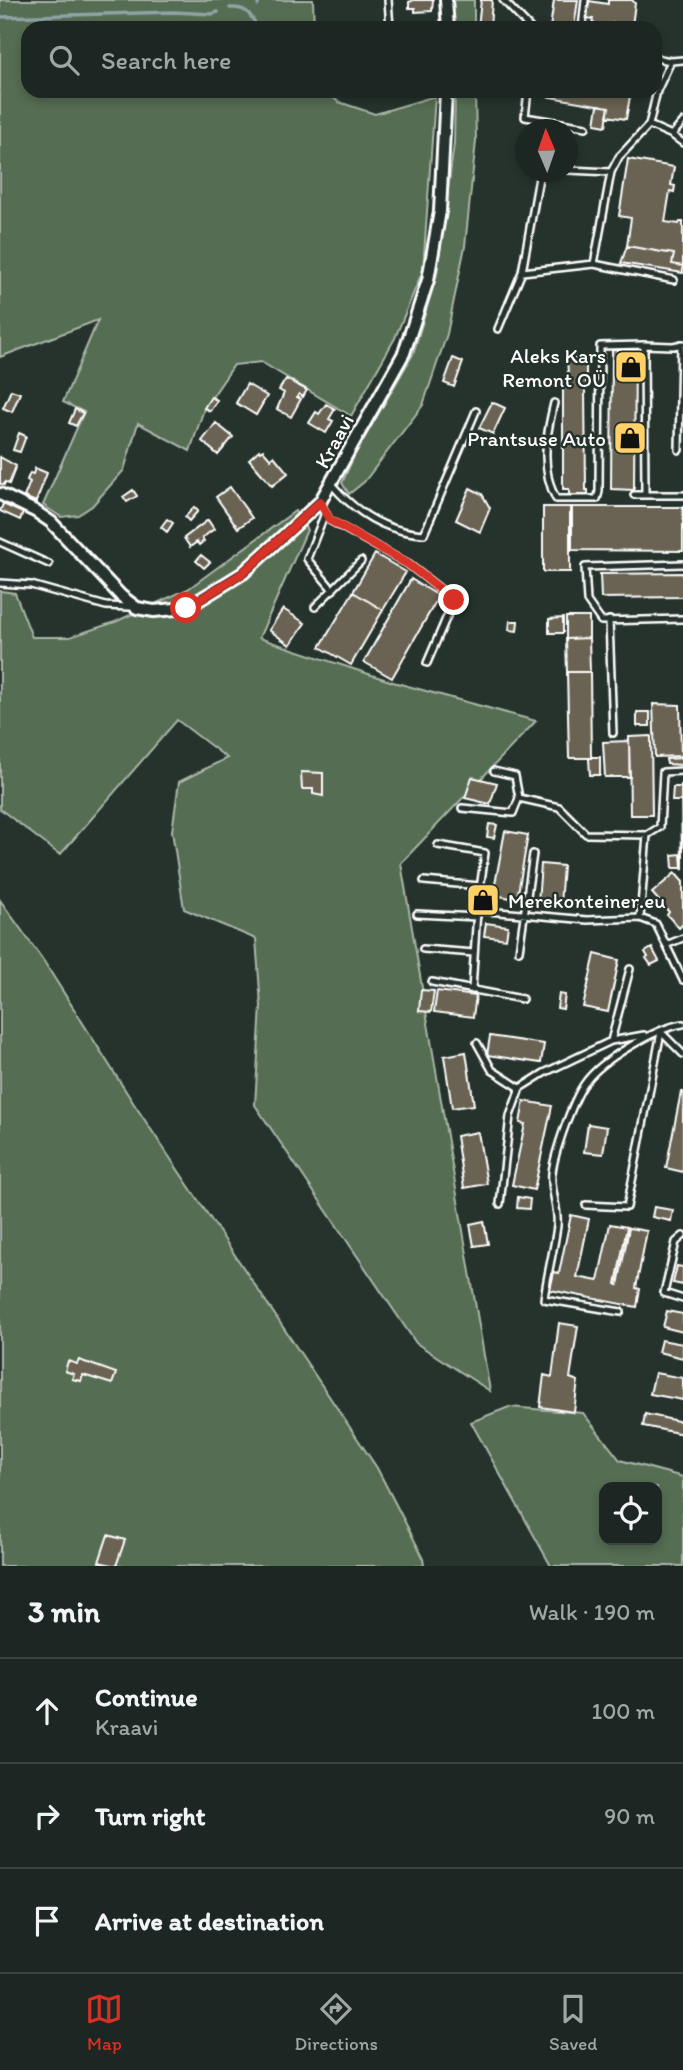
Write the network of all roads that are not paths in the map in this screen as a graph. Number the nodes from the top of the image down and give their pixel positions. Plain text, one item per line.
1 (388, 0) edge
2 (446, 0) edge
3 (503, 0) edge
4 (585, 0) edge
5 (390, 21) edge
6 (448, 21) edge
7 (523, 21) edge
8 (583, 21) edge
9 (662, 59) edge
10 (683, 60) edge
11 (671, 61) junction
12 (662, 80) edge
13 (446, 98) edge
14 (527, 98) edge
15 (655, 98) edge
16 (683, 122) edge
17 (649, 125) junction
18 (586, 127) dead end
19 (672, 135) junction
20 (683, 144) edge
21 (578, 170) edge
22 (611, 172) junction
23 (538, 182) edge
24 (594, 264) junction
25 (522, 272) junction
26 (674, 280) dead end
27 (498, 329) dead end
28 (682, 344) edge
29 (644, 345) junction
30 (554, 403) dead end
31 (476, 411) dead end
32 (679, 450) dead end
33 (332, 485) junction
34 (0, 494) edge
35 (645, 494) junction
36 (634, 495) dead end
37 (683, 495) edge
38 (320, 502) junction
39 (325, 513) junction
40 (0, 541) edge
41 (361, 561) dead end
42 (49, 564) dead end
43 (683, 564) edge
44 (0, 583) edge
45 (333, 590) junction
46 (315, 607) dead end
47 (137, 608) junction
48 (683, 619) edge
49 (610, 620) junction
50 (427, 663) dead end
51 (613, 733) dead end
52 (494, 771) dead end
53 (683, 771) edge
54 (519, 798) junction
55 (463, 808) dead end
56 (647, 835) junction
57 (438, 845) dead end
58 (533, 854) dead end
59 (424, 881) dead end
60 (480, 886) junction
61 (477, 913) junction
62 (524, 913) junction
63 (417, 914) dead end
64 (640, 918) junction
65 (683, 938) edge
66 (666, 945) junction
67 (424, 949) dead end
68 (519, 951) dead end
69 (474, 953) junction
70 (630, 969) dead end
71 (683, 980) edge
72 (432, 982) dead end
73 (472, 990) junction
74 (522, 999) dead end
75 (683, 1024) edge
76 (661, 1032) junction
77 (611, 1041) junction
78 (477, 1043) dead end
79 (683, 1054) edge
80 (520, 1088) junction
81 (500, 1204) dead end
82 (586, 1205) dead end
83 (683, 1236) edge
84 (683, 1299) edge
85 (621, 1312) dead end

1 - 5 lane
2 - 6 street
3 - 7 lane
4 - 8 lane
9 - 11 lane
10 - 11 lane
11 - 12 lane
13 - 33 street, Kraavi
14 - 18 lane
15 - 17 lane
16 - 19 lane
17 - 19 lane
17 - 22 lane
19 - 20 lane
21 - 22 lane
22 - 24 lane
23 - 25 lane
24 - 25 lane
24 - 26 lane
25 - 27 lane
28 - 29 lane
28 - 32 lane
29 - 30 lane
29 - 35 lane
31 - 33 lane
33 - 38 street, Kraavi
34 - 47 street
35 - 36 lane
35 - 37 lane
38 - 39 lane
38 - 47 street, Kraavi
39 - 45 lane
39 - 50 lane
40 - 42 lane
41 - 45 lane
43 - 49 lane
44 - 47 lane
45 - 46 lane
48 - 49 lane
49 - 51 lane
52 - 54 lane
53 - 56 lane
54 - 55 lane
54 - 56 lane
56 - 64 lane
57 - 60 lane
58 - 62 lane
59 - 60 lane
60 - 61 lane
61 - 62 lane
61 - 63 lane
61 - 69 lane
62 - 64 lane
62 - 68 lane
64 - 66 lane
65 - 66 lane
66 - 71 lane
67 - 69 lane
69 - 73 lane
70 - 77 lane
72 - 73 lane
73 - 74 lane
75 - 76 lane
76 - 77 lane
76 - 79 lane
76 - 82 lane
76 - 85 lane
77 - 80 lane
78 - 80 lane
80 - 81 lane
83 - 84 lane

